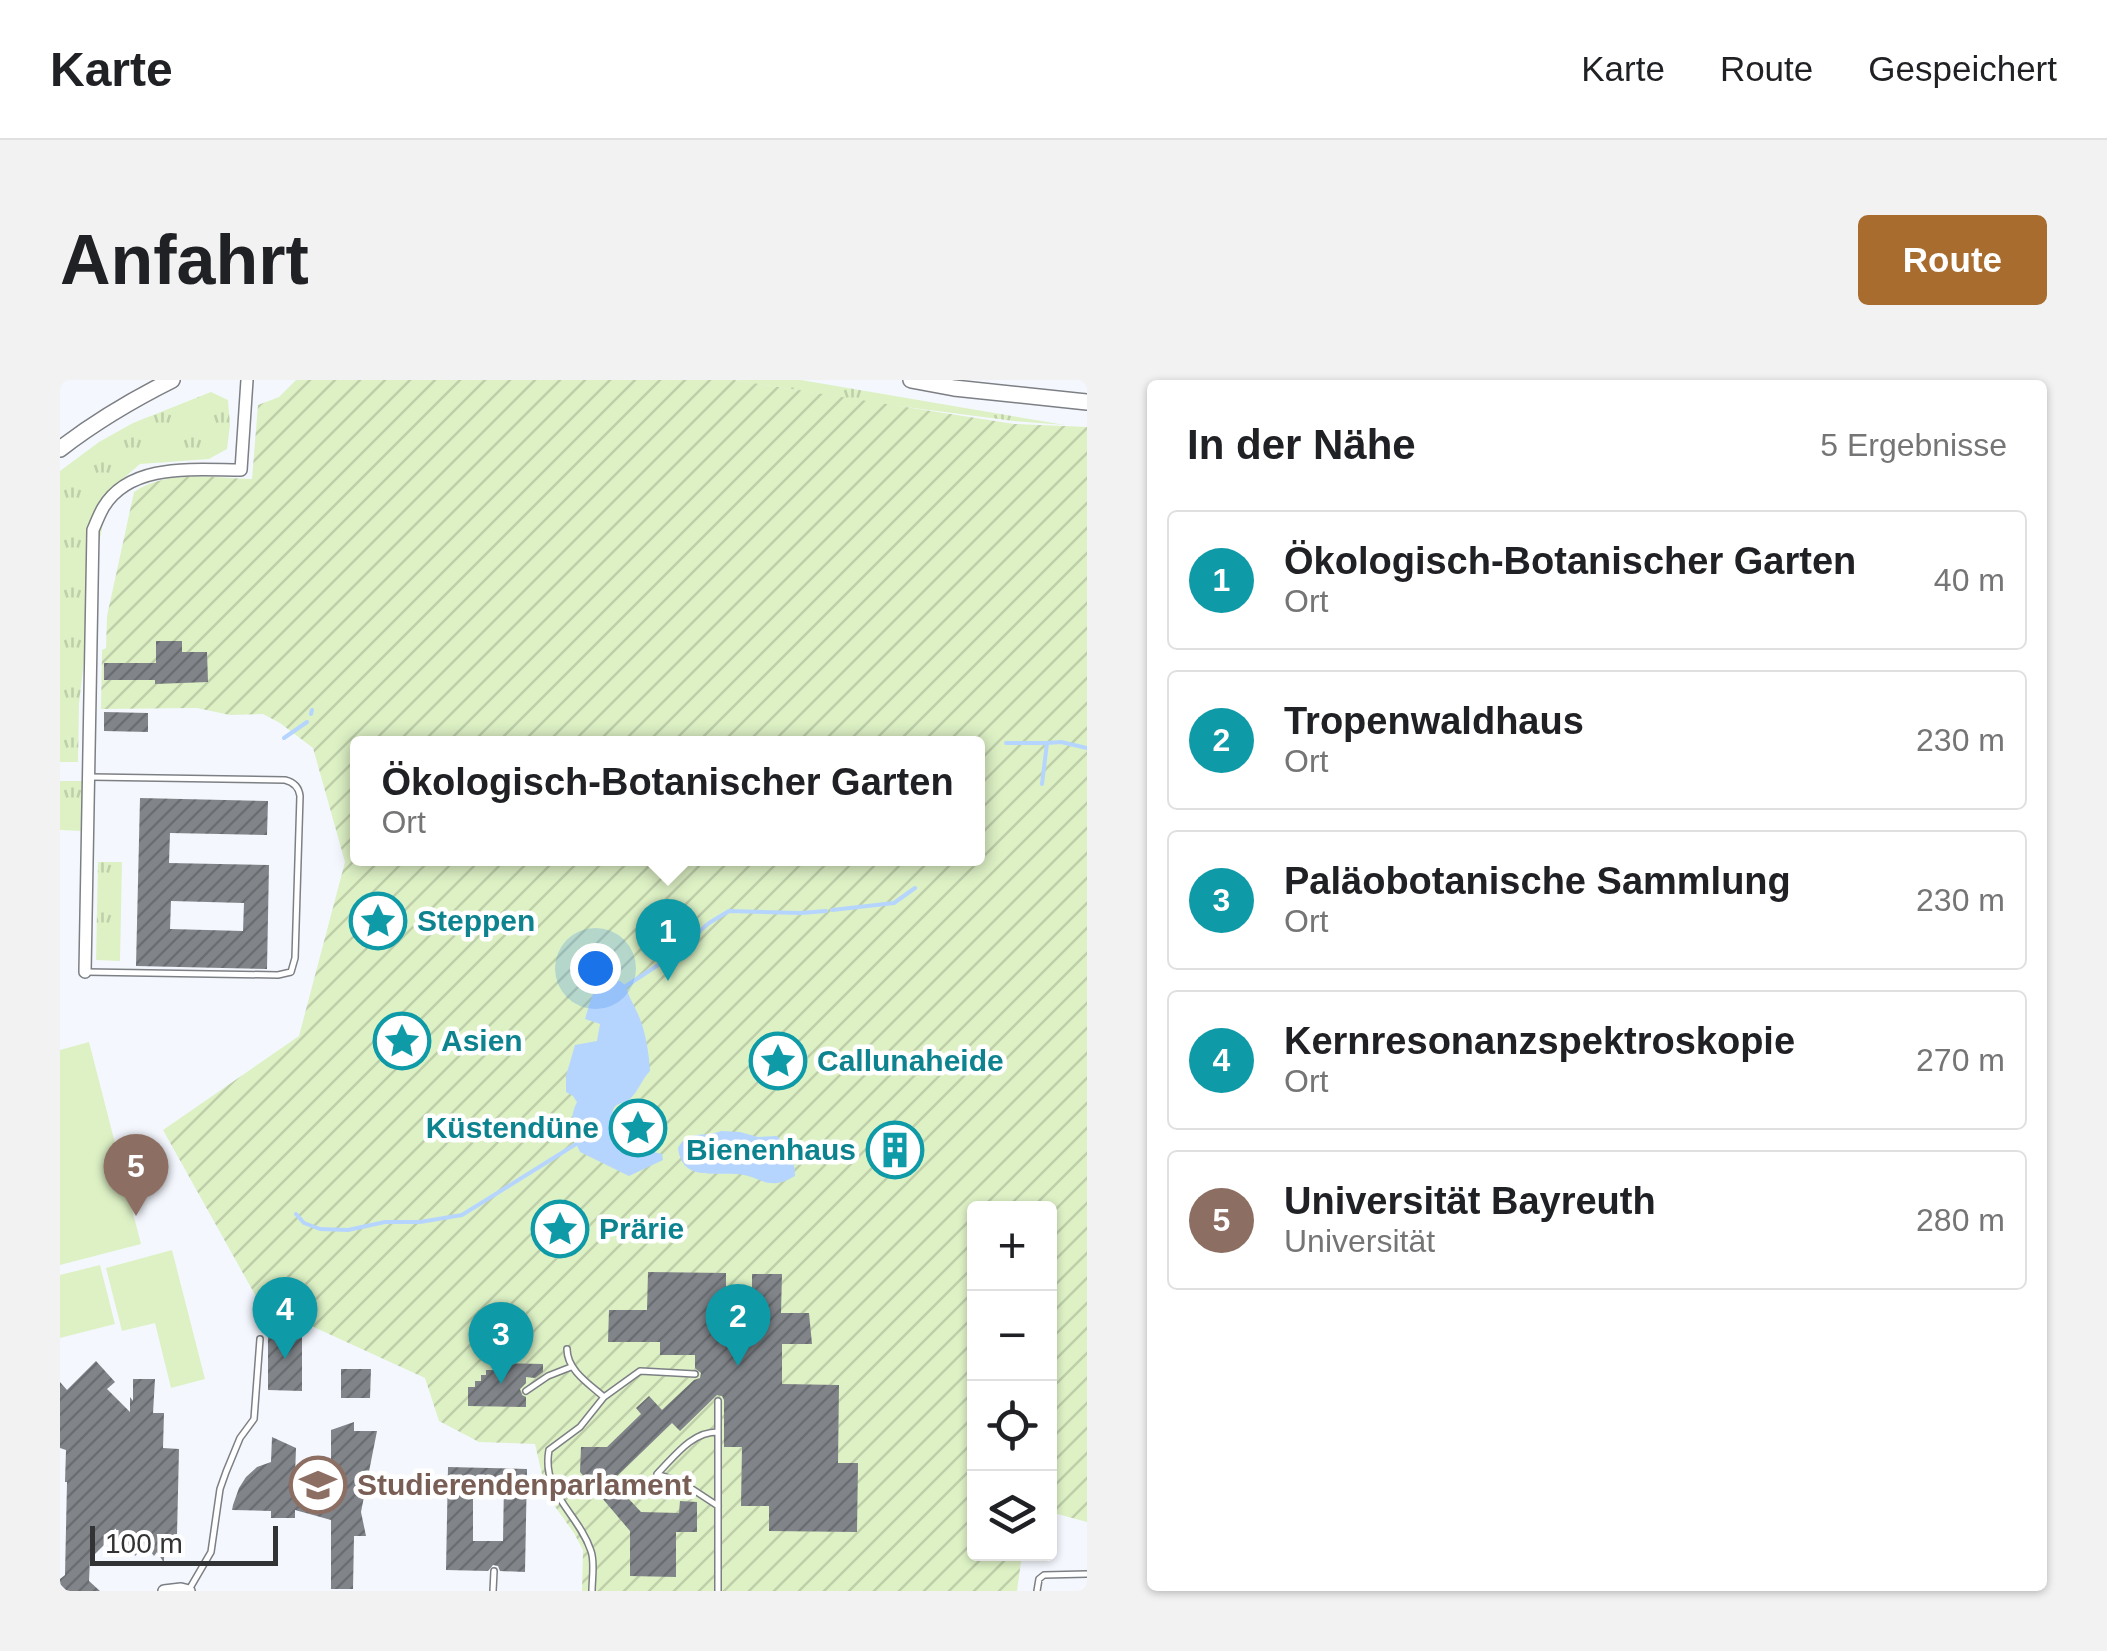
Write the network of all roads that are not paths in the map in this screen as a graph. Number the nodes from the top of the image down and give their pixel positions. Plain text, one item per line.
1 (172, 380) edge
2 (246, 380) edge
3 (910, 380) edge
4 (1087, 402) edge
5 (60, 449) edge
6 (88, 777) junction
7 (85, 972) joint
8 (260, 1340) dead end
9 (567, 1349) dead end
10 (572, 1367) junction
11 (695, 1374) dead end
12 (526, 1391) dead end
13 (604, 1397) junction
14 (718, 1401) dead end
15 (718, 1432) junction
16 (718, 1506) junction
17 (494, 1571) dead end
18 (1087, 1574) edge
19 (164, 1591) edge
20 (189, 1591) edge
21 (493, 1591) edge
22 (592, 1591) edge
23 (718, 1591) edge
24 (1037, 1591) edge

1 - 5 main road
2 - 6 street
3 - 4 main road
6 - 7 street
6 - 7 lane
8 - 20 lane
9 - 10 lane
10 - 12 lane
10 - 13 lane
11 - 13 lane
13 - 22 lane
14 - 15 lane
15 - 16 lane
15 - 16 lane
16 - 23 lane
17 - 21 lane
18 - 24 lane
19 - 20 street

